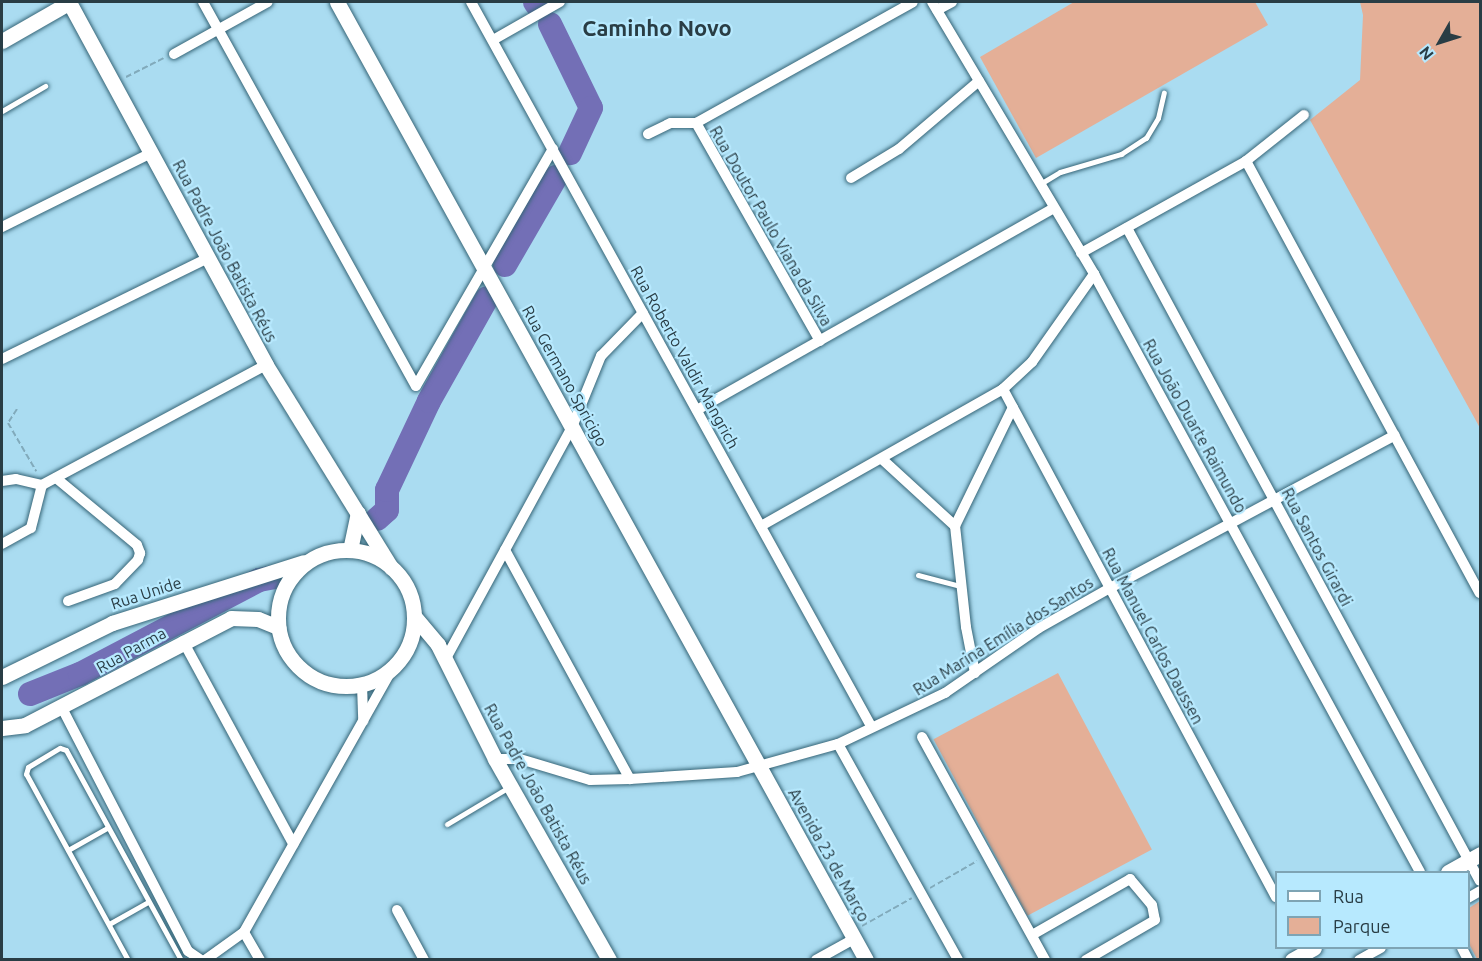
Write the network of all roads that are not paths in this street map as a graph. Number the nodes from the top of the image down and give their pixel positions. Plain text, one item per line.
1 (69, 2) edge
2 (203, 2) edge
3 (268, 2) edge
4 (337, 2) edge
5 (471, 2) edge
6 (560, 2) edge
7 (913, 2) edge
8 (952, 2) edge
9 (934, 6) edge
10 (218, 29) junction
11 (493, 40) junction
12 (2, 41) edge
13 (174, 54) road end
14 (979, 81) junction
15 (45, 86) dead end
16 (1164, 93) dead end
17 (2, 111) edge
18 (1304, 115) dead end
19 (696, 123) junction
20 (648, 134) dead end
21 (553, 149) junction
22 (151, 153) junction
23 (1246, 161) junction
24 (851, 178) dead end
25 (1040, 183) junction
26 (1054, 208) junction
27 (2, 227) edge
28 (1127, 228) junction
29 (1082, 253) junction
30 (208, 258) junction
31 (484, 267) junction
32 (1094, 274) junction
33 (643, 313) junction
34 (820, 341) junction
35 (2, 359) edge
36 (266, 365) junction
37 (1003, 389) junction
38 (1013, 407) junction
39 (697, 410) junction
40 (572, 427) junction
41 (1395, 435) junction
42 (883, 460) junction
43 (56, 478) junction
44 (2, 481) edge
45 (42, 485) junction
46 (1274, 499) junction
47 (357, 513) junction
48 (1231, 523) junction
49 (761, 526) junction
50 (955, 526) junction
51 (2, 544) edge
52 (350, 550) junction
53 (505, 550) junction
54 (307, 561) junction
55 (391, 567) junction
56 (918, 575) dead end
57 (960, 586) junction
58 (1110, 588) junction
59 (1480, 593) edge
60 (68, 601) dead end
61 (414, 616) junction
62 (278, 627) junction
63 (183, 641) junction
64 (409, 643) junction
65 (438, 645) junction
66 (445, 660) junction
67 (392, 669) junction
68 (975, 673) junction
69 (2, 676) edge
70 (362, 685) junction
71 (62, 708) junction
72 (363, 724) junction
73 (871, 726) junction
74 (2, 728) edge
75 (922, 737) dead end
76 (838, 744) junction
77 (495, 759) junction
78 (761, 768) junction
79 (630, 779) junction
80 (511, 786) junction
81 (447, 824) dead end
82 (107, 828) junction
83 (292, 844) junction
84 (68, 850) junction
85 (1475, 857) edge
86 (142, 867) junction
87 (1419, 871) edge
88 (1451, 871) edge
89 (131, 873) junction
90 (1480, 881) edge
91 (1275, 895) edge
92 (148, 902) junction
93 (397, 910) dead end
94 (109, 924) junction
95 (244, 932) junction
96 (1032, 935) junction
97 (854, 939) junction
98 (1379, 949) edge
99 (128, 960) edge
100 (181, 960) edge
101 (203, 960) edge
102 (260, 960) edge
103 (424, 960) edge
104 (609, 960) edge
105 (816, 960) edge
106 (866, 960) edge
107 (958, 960) edge
108 (1045, 960) edge
109 (1086, 960) edge
110 (1359, 960) edge

1 - 12 main road
1 - 22 main road, Rua Padre João Batista Réus
2 - 10 street
3 - 10 street
4 - 31 main road, Rua Germano Spricigo
5 - 11 street, Rua Roberto Valdir Mangrich
6 - 11 street
7 - 19 street, Rua Doutor Paulo Viana da Silva
8 - 9 street
9 - 14 street, Rua João Duarte Raimundo
10 - 13 street
10 - 31 street
11 - 21 street, Rua Roberto Valdir Mangrich
14 - 24 street
14 - 25 street, Rua João Duarte Raimundo
15 - 17 lane
16 - 25 lane
18 - 23 street
19 - 20 street
19 - 34 street, Rua Doutor Paulo Viana da Silva
21 - 31 street
21 - 33 street, Rua Roberto Valdir Mangrich
22 - 27 street
22 - 30 main road, Rua Padre João Batista Réus
23 - 28 street
23 - 41 street
25 - 26 street, Rua João Duarte Raimundo
26 - 29 street, Rua João Duarte Raimundo
26 - 34 street
28 - 29 street
28 - 46 street, Rua Santos Girardi
29 - 32 street, Rua João Duarte Raimundo
30 - 35 street
30 - 36 main road, Rua Padre João Batista Réus
31 - 40 main road, Rua Germano Spricigo
32 - 37 street
32 - 48 street, Rua João Duarte Raimundo
33 - 39 street, Rua Roberto Valdir Mangrich
33 - 40 street
34 - 39 street
36 - 43 street
36 - 47 main road, Rua Padre João Batista Réus
37 - 38 street, Rua Manuel Carlos Daussen
37 - 42 street
38 - 50 street
38 - 58 street, Rua Manuel Carlos Daussen
39 - 49 street, Rua Roberto Valdir Mangrich
40 - 53 street
40 - 78 main road, Rua Germano Spricigo
41 - 46 street, Rua Marina Emília dos Santos
41 - 59 street
42 - 49 street
42 - 50 street
43 - 45 street
43 - 60 street
44 - 45 street
45 - 51 street
46 - 48 street, Rua Marina Emília dos Santos
46 - 85 street, Rua Santos Girardi
47 - 52 main road
47 - 55 main road, Rua Padre João Batista Réus
48 - 58 street, Rua Marina Emília dos Santos
48 - 87 street, Rua João Duarte Raimundo
49 - 73 street, Rua Roberto Valdir Mangrich
50 - 57 street
52 - 54 main road
52 - 55 main road
53 - 66 street
53 - 79 street
54 - 62 main road
54 - 69 main road, Rua Unide
55 - 61 main road
56 - 57 lane
57 - 68 street
58 - 68 street, Rua Marina Emília dos Santos
58 - 91 street, Rua Manuel Carlos Daussen
61 - 64 main road
61 - 65 main road, Rua Padre João Batista Réus
62 - 63 main road, Rua Parma
62 - 70 main road
63 - 71 main road, Rua Parma
63 - 83 street
64 - 65 main road
64 - 67 main road
65 - 66 main road, Rua Padre João Batista Réus
66 - 77 main road, Rua Padre João Batista Réus
67 - 70 main road
67 - 72 street
68 - 73 street, Rua Marina Emília dos Santos
70 - 72 street
71 - 74 main road, Rua Parma
71 - 86 street
72 - 83 street
73 - 76 street, Rua Marina Emília dos Santos
75 - 96 street
76 - 78 street, Rua Marina Emília dos Santos
76 - 107 street
77 - 79 street, Rua Marina Emília dos Santos
77 - 80 main road, Rua Padre João Batista Réus
78 - 79 street, Rua Marina Emília dos Santos
78 - 97 main road, Avenida 23 de Março
80 - 81 lane
80 - 104 main road, Rua Padre João Batista Réus
82 - 84 lane
82 - 84 lane
82 - 89 lane
83 - 95 street
84 - 94 lane
85 - 88 main road
85 - 90 street, Rua Santos Girardi
86 - 89 lane
86 - 101 street
89 - 92 lane
92 - 94 lane
92 - 100 lane
93 - 103 street
94 - 99 lane
95 - 101 street
95 - 102 street
96 - 108 street
96 - 109 street
97 - 105 street
97 - 106 main road, Avenida 23 de Março
98 - 110 street

